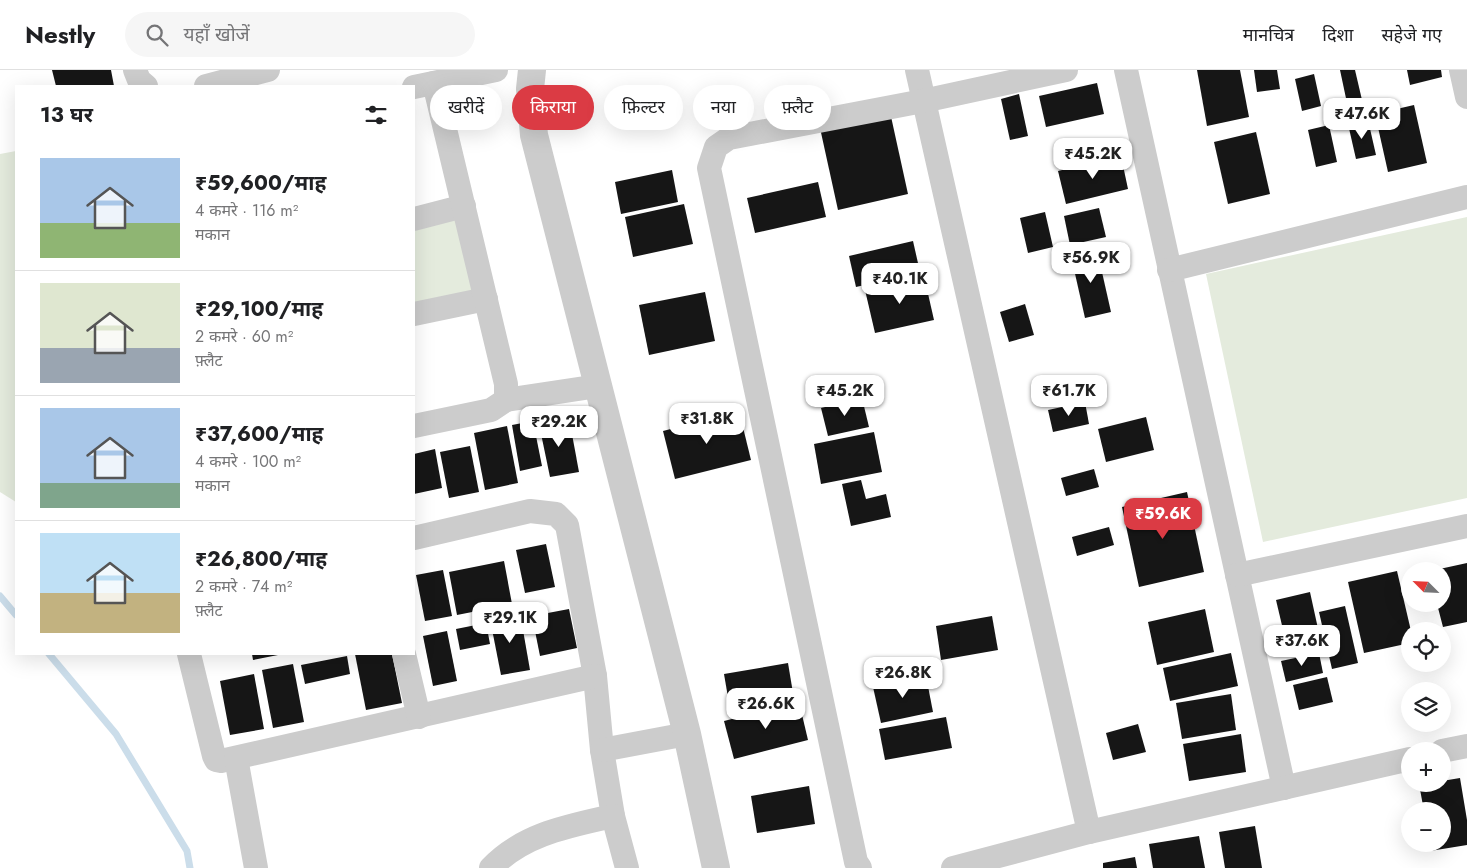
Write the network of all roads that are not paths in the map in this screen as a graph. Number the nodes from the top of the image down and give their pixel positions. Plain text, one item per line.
1 (135, 70) edge
2 (268, 70) edge
3 (496, 70) edge
4 (532, 70) edge
5 (917, 70) edge
6 (1066, 70) edge
7 (1126, 70) edge
8 (1461, 70) edge
9 (145, 85) edge
10 (210, 85) edge
11 (424, 85) edge
12 (1467, 97) edge
13 (924, 101) junction
14 (1467, 197) edge
15 (464, 206) junction
16 (415, 219) edge
17 (1169, 270) junction
18 (486, 299) junction
19 (415, 314) edge
20 (598, 386) junction
21 (506, 400) junction
22 (415, 426) edge
23 (1467, 526) edge
24 (415, 538) edge
25 (1237, 575) junction
26 (189, 655) edge
27 (404, 655) edge
28 (595, 676) junction
29 (419, 717) junction
30 (687, 734) junction
31 (1467, 746) edge
32 (1451, 749) edge
33 (602, 750) junction
34 (236, 758) junction
35 (1401, 761) edge
36 (1284, 788) junction
37 (613, 816) junction
38 (1089, 832) junction
39 (256, 868) edge
40 (491, 868) edge
41 (627, 868) edge
42 (716, 868) edge
43 (860, 868) edge
44 (952, 868) edge

1 - 9 street
2 - 10 street
3 - 11 street
4 - 20 street
5 - 13 street
6 - 13 street
7 - 17 street
8 - 12 street
11 - 15 street
13 - 38 street
13 - 43 street
14 - 17 street
15 - 16 street
15 - 18 street
17 - 25 street
18 - 19 street
18 - 21 street
20 - 21 street
20 - 30 street
21 - 22 street
23 - 25 street
24 - 28 street
25 - 36 street
26 - 34 street
27 - 29 street
28 - 29 street
28 - 33 street
29 - 34 street
30 - 33 street
30 - 42 street
31 - 32 street
33 - 37 street
34 - 39 street
35 - 36 street
36 - 38 street
37 - 40 street
37 - 41 street
38 - 44 street

